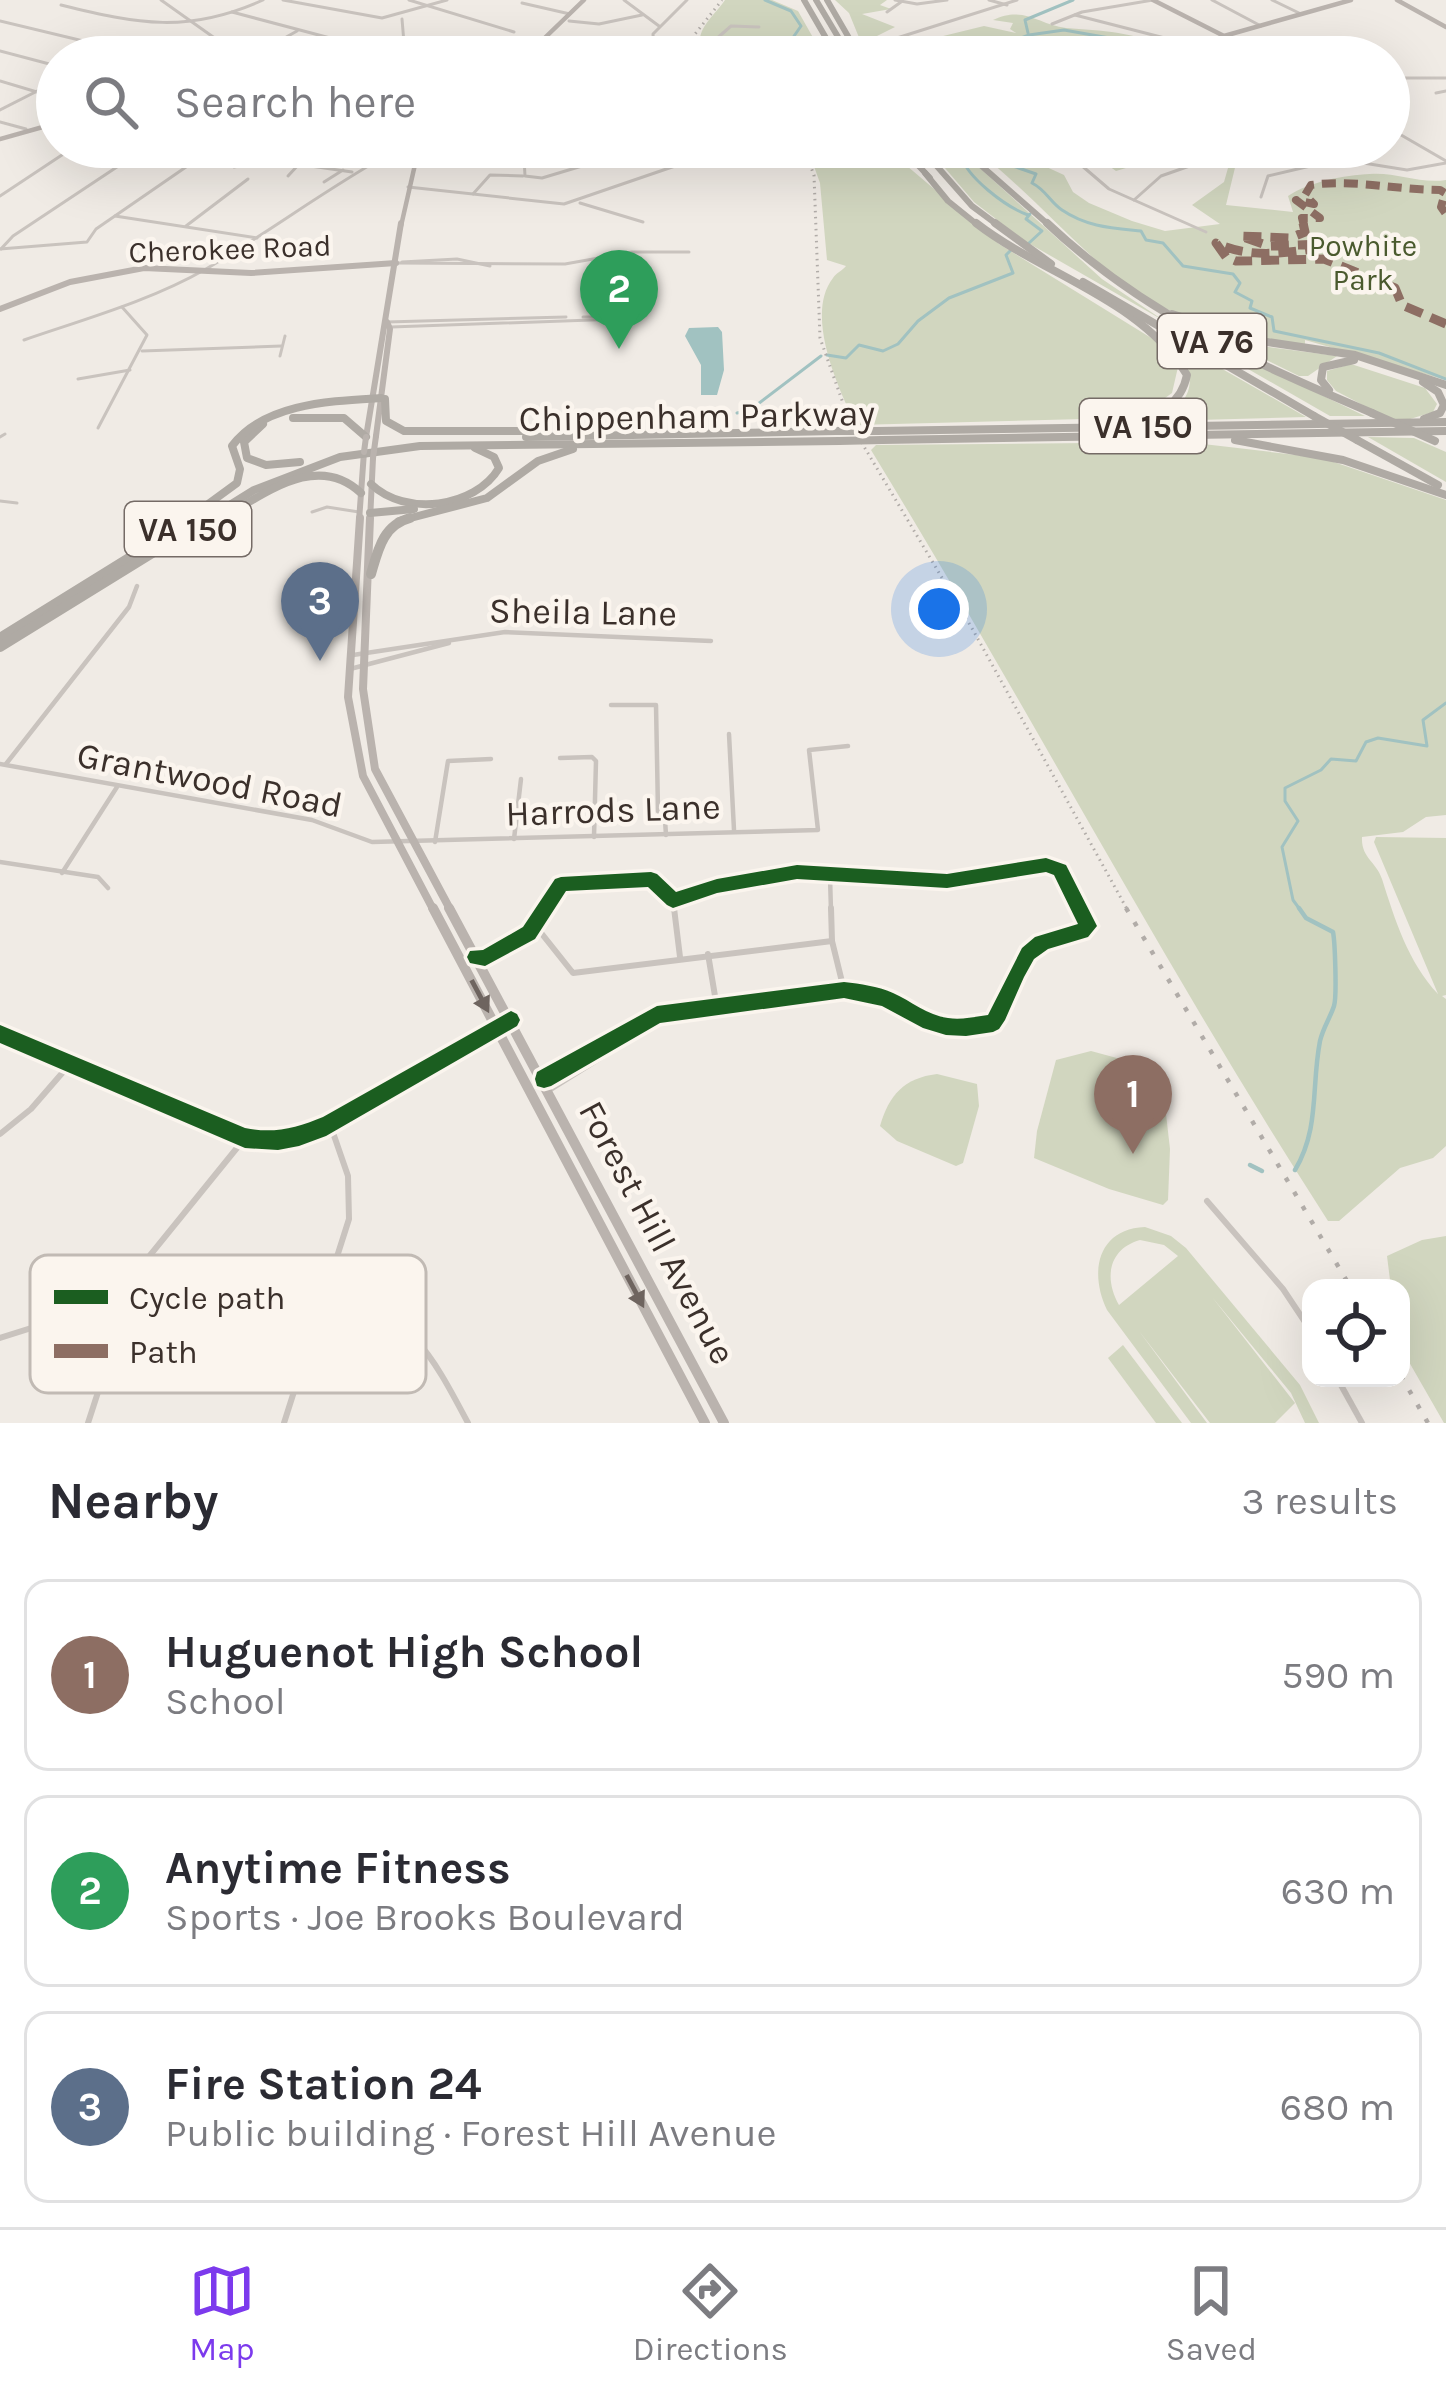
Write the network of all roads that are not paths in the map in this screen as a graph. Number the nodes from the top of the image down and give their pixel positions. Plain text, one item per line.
1 (160, 0) edge
2 (263, 0) edge
3 (283, 0) edge
4 (409, 0) edge
5 (446, 0) edge
6 (587, 0) edge
7 (624, 0) edge
8 (687, 0) edge
9 (810, 0) edge
10 (827, 0) edge
11 (947, 0) edge
12 (989, 0) edge
13 (1017, 0) edge
14 (1153, 0) edge
15 (1212, 0) edge
16 (1272, 0) edge
17 (1329, 0) edge
18 (1352, 0) edge
19 (1400, 0) edge
20 (898, 1) edge
21 (522, 3) edge
22 (1336, 4) junction
23 (62, 5) dead end
24 (1007, 5) junction
25 (433, 7) junction
26 (232, 12) junction
27 (886, 12) dead end
28 (642, 15) junction
29 (1075, 15) junction
30 (1301, 15) junction
31 (570, 18) junction
32 (402, 19) junction
33 (0, 21) edge
34 (186, 23) junction
35 (1052, 24) dead end
36 (658, 26) junction
37 (1261, 26) junction
38 (1446, 26) edge
39 (759, 27) dead end
40 (298, 32) junction
41 (514, 32) dead end
42 (62, 36) edge
43 (206, 36) edge
44 (290, 36) edge
45 (317, 36) edge
46 (403, 36) edge
47 (551, 36) edge
48 (654, 36) edge
49 (720, 36) edge
50 (831, 36) edge
51 (831, 36) edge
52 (848, 36) edge
53 (904, 36) edge
54 (1157, 36) edge
55 (1224, 36) joint
56 (0, 51) edge
57 (36, 60) edge
58 (1410, 78) edge
59 (1446, 78) edge
60 (0, 81) edge
61 (36, 90) edge
62 (1446, 91) edge
63 (36, 92) edge
64 (1436, 93) dead end
65 (0, 110) edge
66 (0, 122) edge
67 (36, 127) edge
68 (26, 129) junction
69 (0, 139) edge
70 (1410, 141) edge
71 (1446, 162) edge
72 (1410, 167) edge
73 (42, 168) edge
74 (115, 168) edge
75 (184, 168) edge
76 (297, 168) edge
77 (329, 168) edge
78 (362, 168) edge
79 (413, 168) edge
80 (525, 168) edge
81 (575, 168) edge
82 (670, 168) edge
83 (920, 168) edge
84 (939, 168) edge
85 (987, 168) edge
86 (1079, 168) edge
87 (1184, 168) edge
88 (1306, 168) edge
89 (343, 170) junction
90 (354, 172) junction
91 (925, 173) junction
92 (288, 176) dead end
93 (525, 176) junction
94 (248, 179) dead end
95 (324, 182) dead end
96 (0, 186) edge
97 (408, 187) junction
98 (11, 189) junction
99 (472, 194) junction
100 (0, 196) edge
101 (1262, 197) dead end
102 (1132, 201) junction
103 (572, 202) junction
104 (115, 215) junction
105 (643, 222) dead end
106 (185, 226) junction
107 (1206, 232) dead end
108 (257, 238) junction
109 (1070, 243) junction
110 (0, 249) edge
111 (689, 252) dead end
112 (1051, 264) junction
113 (395, 267) junction
114 (204, 270) junction
115 (122, 308) junction
116 (0, 309) edge
117 (386, 326) junction
118 (285, 336) dead end
119 (24, 340) dead end
120 (280, 346) junction
121 (141, 351) junction
122 (280, 356) dead end
123 (130, 370) junction
124 (78, 379) dead end
125 (1446, 386) edge
126 (379, 398) junction
127 (1371, 412) junction
128 (1446, 422) edge
129 (1346, 423) junction
130 (98, 428) dead end
131 (1446, 431) edge
132 (1038, 433) junction
133 (371, 436) junction
134 (573, 436) junction
135 (837, 436) junction
136 (599, 444) junction
137 (1440, 444) edge
138 (460, 445) junction
139 (368, 459) junction
140 (300, 462) junction
141 (371, 484) junction
142 (1446, 490) edge
143 (361, 494) junction
144 (0, 501) edge
145 (17, 503) dead end
146 (446, 506) junction
147 (312, 512) dead end
148 (365, 513) junction
149 (164, 536) junction
150 (371, 574) junction
151 (137, 586) dead end
152 (45, 619) junction
153 (0, 638) edge
154 (454, 640) junction
155 (711, 641) dead end
156 (0, 647) edge
157 (365, 654) junction
158 (350, 656) junction
159 (364, 666) junction
160 (348, 670) junction
161 (611, 705) dead end
162 (729, 734) dead end
163 (848, 746) dead end
164 (560, 758) dead end
165 (491, 759) dead end
166 (3, 765) edge
167 (520, 779) dead end
168 (117, 787) junction
169 (734, 832) junction
170 (666, 835) junction
171 (594, 837) junction
172 (514, 840) junction
173 (393, 841) junction
174 (410, 841) junction
175 (435, 842) junction
176 (0, 862) edge
177 (62, 873) junction
178 (830, 878) junction
179 (108, 888) dead end
180 (673, 900) junction
181 (534, 923) junction
182 (832, 941) junction
183 (708, 954) junction
184 (476, 957) junction
185 (680, 957) junction
186 (463, 964) junction
187 (844, 990) junction
188 (717, 1009) junction
189 (511, 1020) junction
190 (496, 1028) junction
191 (0, 1034) edge
192 (70, 1064) junction
193 (547, 1084) junction
194 (331, 1124) junction
195 (0, 1134) edge
196 (245, 1138) junction
197 (1208, 1201) dead end
198 (150, 1255) edge
199 (337, 1255) edge
200 (1302, 1318) edge
201 (30, 1329) edge
202 (0, 1338) edge
203 (426, 1350) edge
204 (1342, 1387) edge
205 (98, 1393) edge
206 (294, 1393) edge
207 (88, 1423) edge
208 (284, 1423) edge
209 (468, 1423) edge
210 (705, 1423) edge
211 (724, 1423) edge
212 (1362, 1423) edge

1 - 34 street
2 - 26 street
3 - 32 street
4 - 25 street
5 - 25 street
6 - 31 main road
7 - 28 street
8 - 36 street
9 - 50 highway
9 - 51 highway
10 - 52 highway
11 - 20 street
12 - 24 street
13 - 24 street
14 - 29 street
14 - 55 main road
15 - 37 street
16 - 30 street
17 - 22 street
18 - 22 main road
19 - 38 main road
20 - 27 street
21 - 31 street
22 - 30 main road
23 - 34 street
24 - 53 street
25 - 32 street
25 - 41 street
26 - 34 street
26 - 40 street
28 - 31 street
28 - 36 street
29 - 35 street
29 - 54 street
30 - 37 main road
31 - 47 main road
32 - 46 street
33 - 42 street
34 - 43 street
36 - 48 street
37 - 55 main road
39 - 49 street
40 - 44 street
40 - 45 street
56 - 57 street
58 - 59 street
60 - 61 street
62 - 64 street
63 - 65 street
66 - 68 street
67 - 68 main road
68 - 69 main road
70 - 71 street
71 - 72 street
73 - 98 street
74 - 110 street
75 - 104 street
76 - 92 street
77 - 89 street
78 - 90 street
79 - 97 main road, Forest Hill Avenue
80 - 93 street
81 - 93 street
82 - 103 street
83 - 91 highway, VA 76
84 - 112 highway, VA 76
85 - 109 highway, VA 76
86 - 102 street
87 - 102 street
88 - 101 street
89 - 90 street
89 - 95 street
90 - 108 street
91 - 112 highway, VA 76
91 - 132 highway
93 - 99 street
94 - 106 street
96 - 98 street
97 - 99 street
97 - 113 main road, Forest Hill Avenue
98 - 100 street
99 - 103 street
102 - 107 street
103 - 105 street
104 - 106 street
104 - 110 street
106 - 108 street
108 - 114 street
109 - 125 highway
109 - 127 highway, VA 76
111 - 113 street
112 - 142 highway, VA 76, bridge
113 - 114 main road, Cherokee Road
113 - 117 main road, Forest Hill Avenue
114 - 115 street
114 - 116 main road, Cherokee Road
115 - 119 street
115 - 121 street
117 - 117 street
117 - 126 main road, Forest Hill Avenue
117 - 126 main road, Forest Hill Avenue
118 - 120 street
120 - 121 street
120 - 122 street
121 - 123 street
123 - 124 street
123 - 130 street
126 - 133 main road, Forest Hill Avenue
126 - 134 highway
126 - 149 highway
127 - 129 highway
127 - 137 highway, VA 76, bridge
128 - 129 highway, Chippenham Parkway / VA 150
129 - 132 highway, Chippenham Parkway / VA 150
131 - 132 highway, Chippenham Parkway / VA 150
132 - 135 highway, Chippenham Parkway / VA 150, bridge
132 - 142 highway
133 - 139 main road, Forest Hill Avenue, bridge
133 - 140 highway
134 - 135 highway, Chippenham Parkway / VA 150
134 - 140 highway, Chippenham Parkway / VA 150
135 - 136 highway, Chippenham Parkway / VA 150
136 - 138 highway, Chippenham Parkway / VA 150
136 - 146 highway
138 - 141 highway
138 - 152 highway, Chippenham Parkway / VA 150
139 - 141 main road, Forest Hill Avenue
139 - 143 main road, Forest Hill Avenue
140 - 149 highway, Chippenham Parkway / VA 150
141 - 148 main road, Forest Hill Avenue
143 - 148 main road, Forest Hill Avenue
143 - 152 highway
144 - 145 street
146 - 148 highway
146 - 150 highway
147 - 148 street
148 - 150 main road, Forest Hill Avenue
148 - 158 main road, Forest Hill Avenue
149 - 153 highway, Chippenham Parkway / VA 150
150 - 157 main road, Forest Hill Avenue
151 - 166 street
152 - 156 highway, Chippenham Parkway / VA 150
154 - 155 street, Sheila Lane
154 - 157 street, Sheila Lane
154 - 159 street, Sheila Lane
157 - 158 street, Sheila Lane
157 - 159 main road, Forest Hill Avenue
158 - 160 main road, Forest Hill Avenue
159 - 160 street, Sheila Lane
159 - 174 main road, Forest Hill Avenue
160 - 173 main road, Forest Hill Avenue
161 - 170 street
162 - 169 street
163 - 169 street, Harrods Lane
164 - 171 street
165 - 175 street
166 - 168 street, Grantwood Road
167 - 172 street
168 - 173 street, Grantwood Road
168 - 177 street
169 - 170 street, Harrods Lane
170 - 171 street, Harrods Lane
171 - 172 street, Harrods Lane
172 - 175 street, Harrods Lane
173 - 174 street, Grantwood Road
173 - 186 main road, Forest Hill Avenue
174 - 175 street, Harrods Lane
174 - 184 main road, Forest Hill Avenue
176 - 177 street
177 - 179 street
178 - 180 street
178 - 182 street
178 - 187 street
180 - 181 street
180 - 185 street
181 - 184 street
181 - 185 street
182 - 183 street
182 - 187 street
183 - 185 street
183 - 188 street
184 - 186 street
184 - 189 main road, Forest Hill Avenue
186 -> 190 main road, Forest Hill Avenue
187 - 188 street
188 - 193 street
189 - 190 street
189 - 193 main road, Forest Hill Avenue
190 - 194 street
190 -> 210 main road, Forest Hill Avenue
191 - 192 street
192 - 195 street
192 - 196 street
193 - 211 main road, Forest Hill Avenue
194 - 196 street
194 - 199 street
196 - 198 street
197 - 200 street
201 - 202 street
203 - 209 street
204 - 212 street
205 - 207 street
206 - 208 street

